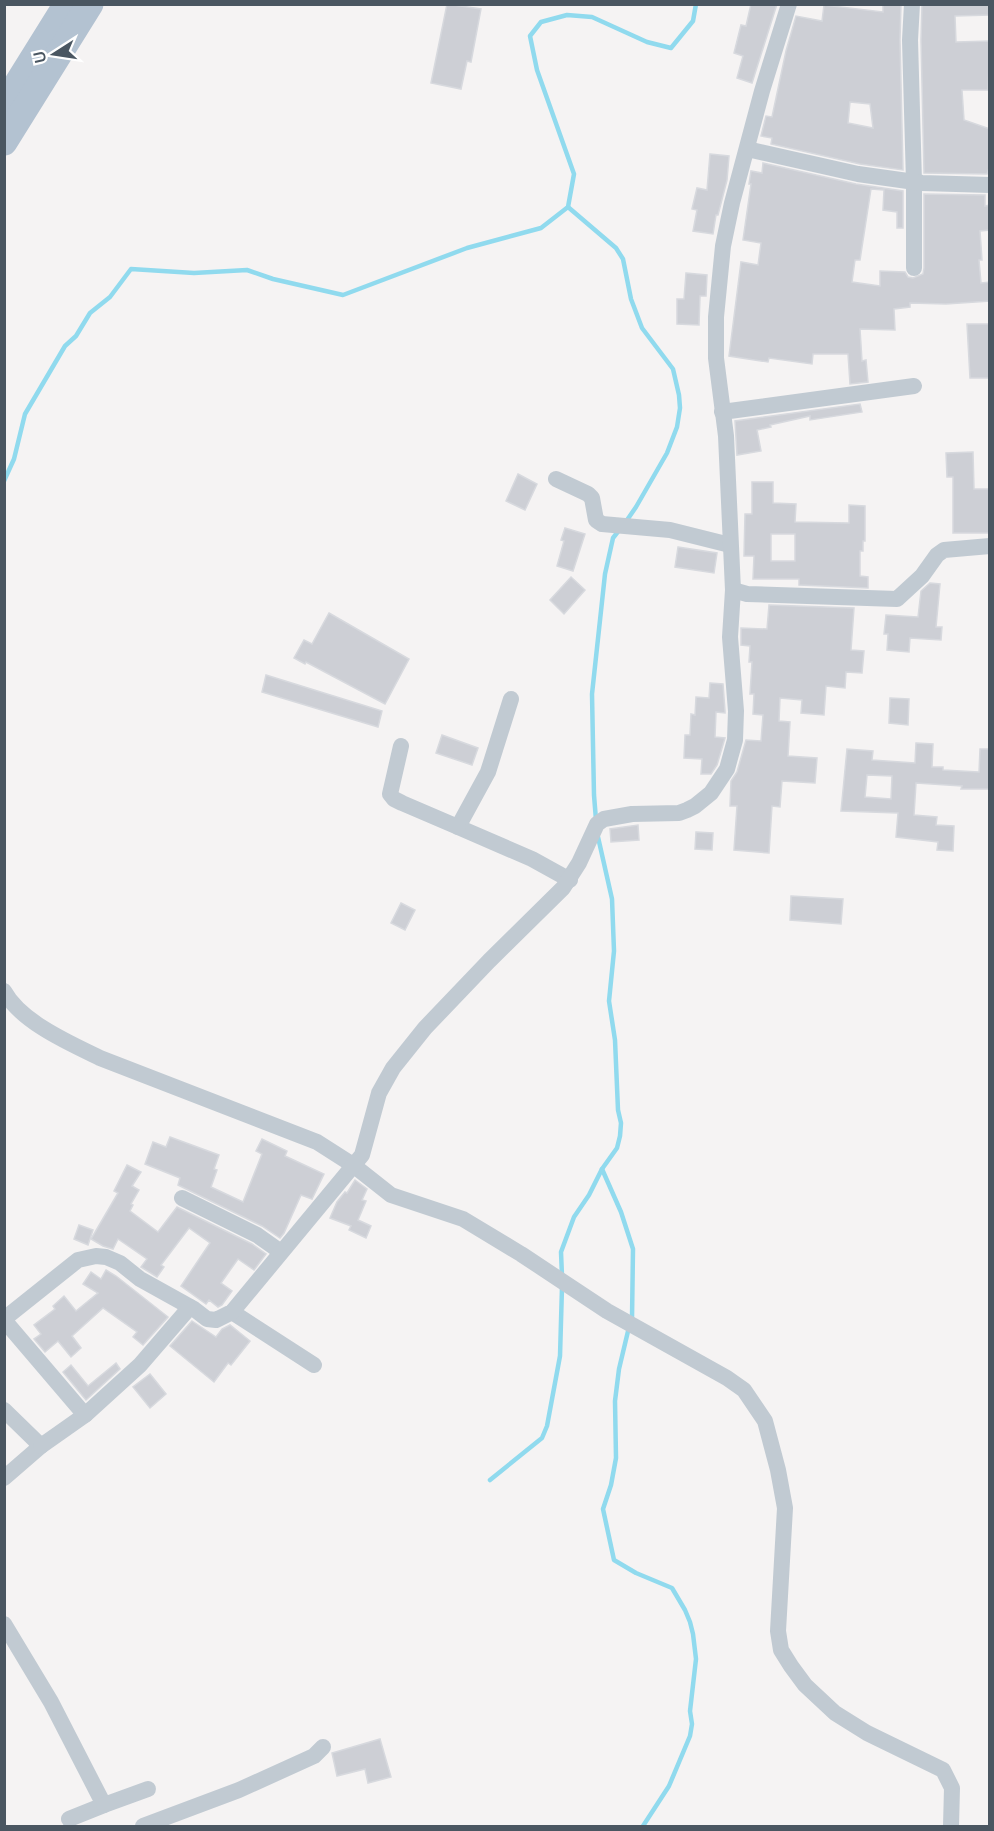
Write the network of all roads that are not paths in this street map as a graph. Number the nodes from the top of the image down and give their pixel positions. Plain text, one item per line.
1 (789, 4) edge
2 (912, 4) edge
3 (80, 6) edge
4 (4, 105) edge
5 (4, 142) edge
6 (747, 149) junction
7 (914, 182) junction
8 (990, 185) edge
9 (914, 268) dead end
10 (914, 386) dead end
11 (722, 412) junction
12 (556, 479) dead end
13 (730, 544) junction
14 (990, 546) edge
15 (732, 590) junction
16 (511, 699) dead end
17 (401, 746) dead end
18 (458, 827) junction
19 (570, 880) junction
20 (4, 991) edge
21 (353, 1166) junction
22 (182, 1198) dead end
23 (281, 1252) junction
24 (190, 1307) junction
25 (232, 1312) junction
26 (4, 1320) edge
27 (314, 1365) dead end
28 (4, 1410) edge
29 (85, 1415) junction
30 (41, 1446) junction
31 (4, 1478) edge
32 (4, 1624) edge
33 (323, 1747) dead end
34 (148, 1789) dead end
35 (104, 1805) junction
36 (69, 1820) dead end
37 (143, 1827) edge
38 (951, 1827) edge

1 - 6 street
2 - 7 street
3 - 4 main road
3 - 5 main road
6 - 7 street
6 - 11 street
7 - 8 street
7 - 9 street
10 - 11 street
11 - 13 street
12 - 13 street
13 - 15 street
14 - 15 street
15 - 19 street
16 - 18 street
17 - 18 street
18 - 19 street
19 - 21 street
20 - 21 street
21 - 23 street
21 - 38 street
22 - 23 street
23 - 25 street
24 - 25 street
24 - 26 street
24 - 29 street
25 - 27 street
26 - 29 street
28 - 30 street
29 - 30 street
30 - 31 street
32 - 35 street
33 - 37 street
34 - 35 street
35 - 36 street

